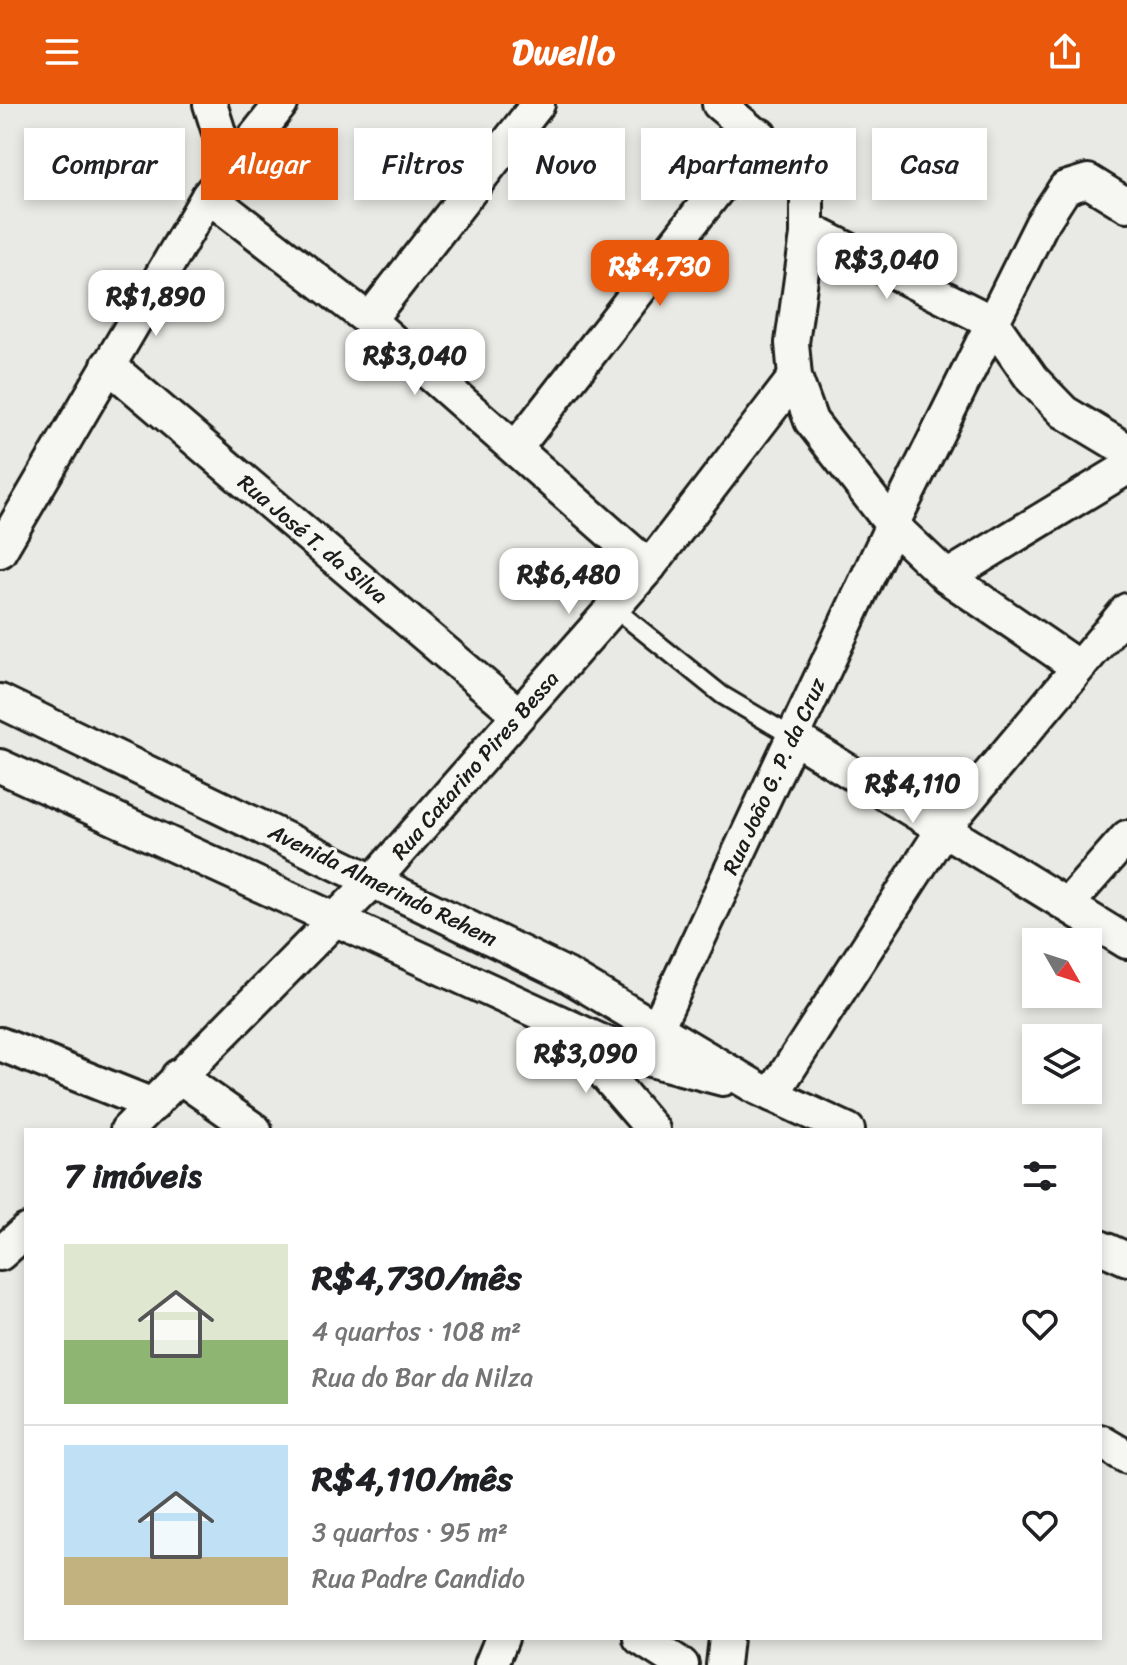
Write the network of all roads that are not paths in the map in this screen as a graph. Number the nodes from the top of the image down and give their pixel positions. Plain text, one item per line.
1 (210, 104) edge
2 (281, 104) edge
3 (538, 104) edge
4 (719, 104) edge
5 (218, 128) edge
6 (262, 128) edge
7 (751, 128) edge
8 (206, 200) edge
9 (213, 200) edge
10 (709, 200) edge
11 (808, 200) edge
12 (1127, 205) edge
13 (808, 229) junction
14 (369, 320) junction
15 (992, 322) junction
16 (108, 365) junction
17 (795, 377) junction
18 (516, 448) junction
19 (1127, 450) edge
20 (1127, 468) edge
21 (892, 525) junction
22 (0, 551) edge
23 (649, 567) junction
24 (947, 577) junction
25 (614, 608) junction
26 (1127, 610) edge
27 (1078, 667) junction
28 (0, 701) edge
29 (518, 714) junction
30 (793, 737) junction
31 (0, 766) edge
32 (944, 828) junction
33 (1127, 837) edge
34 (374, 880) junction
35 (1067, 905) junction
36 (335, 921) junction
37 (1127, 942) edge
38 (561, 1023) junction
39 (656, 1027) junction
40 (0, 1044) edge
41 (643, 1058) junction
42 (178, 1076) junction
43 (765, 1091) junction
44 (153, 1105) junction
45 (129, 1128) edge
46 (252, 1128) edge
47 (651, 1128) edge
48 (844, 1128) edge
49 (24, 1233) edge
50 (1102, 1248) edge
51 (0, 1254) edge
52 (1127, 1259) edge
53 (1102, 1442) edge
54 (1127, 1457) edge
55 (501, 1640) edge
56 (643, 1640) edge
57 (726, 1640) edge
58 (491, 1665) edge
59 (682, 1665) edge
60 (723, 1665) edge

1 - 5 street
2 - 6 street
3 - 14 street
4 - 7 street
8 - 16 street
9 - 14 street
10 - 18 street
11 - 13 street
12 - 15 street, Rua João G. P. da Cruz
13 - 15 street
13 - 17 street
14 - 18 street
15 - 19 street
15 - 21 street, Rua João G. P. da Cruz
16 - 22 street
16 - 29 street, Rua José T. da Silva
17 - 21 street
17 - 23 street, Rua Catarino Pires Bessa
18 - 23 street
20 - 24 street
21 - 24 street
21 - 30 street, Rua João G. P. da Cruz
23 - 25 street, Rua Catarino Pires Bessa
24 - 27 street
25 - 29 street, Rua Catarino Pires Bessa
25 - 30 lane
26 - 27 street
27 - 32 street
28 - 34 street, Avenida Almerindo Rehem
29 - 34 street, Rua Catarino Pires Bessa
30 - 32 street
30 - 39 street, Rua João G. P. da Cruz
31 - 36 street, Avenida Almerindo Rehem
32 - 35 street
32 - 43 street
33 - 35 street
34 - 36 street, Rua Catarino Pires Bessa
34 - 39 street, Avenida Almerindo Rehem
35 - 37 street
36 - 38 street, Avenida Almerindo Rehem
36 - 42 street, Rua Catarino Pires Bessa
38 - 41 street, Avenida Almerindo Rehem
38 - 47 street
39 - 41 street, Rua João G. P. da Cruz
39 - 43 street, Avenida Almerindo Rehem
40 - 44 street
41 - 43 street, Avenida Almerindo Rehem
42 - 44 street, Rua Catarino Pires Bessa
42 - 46 street
43 - 48 street, Avenida Almerindo Rehem
44 - 45 street, Rua Catarino Pires Bessa
49 - 51 street
50 - 52 street
53 - 54 street
55 - 58 street
56 - 59 street
57 - 60 street

